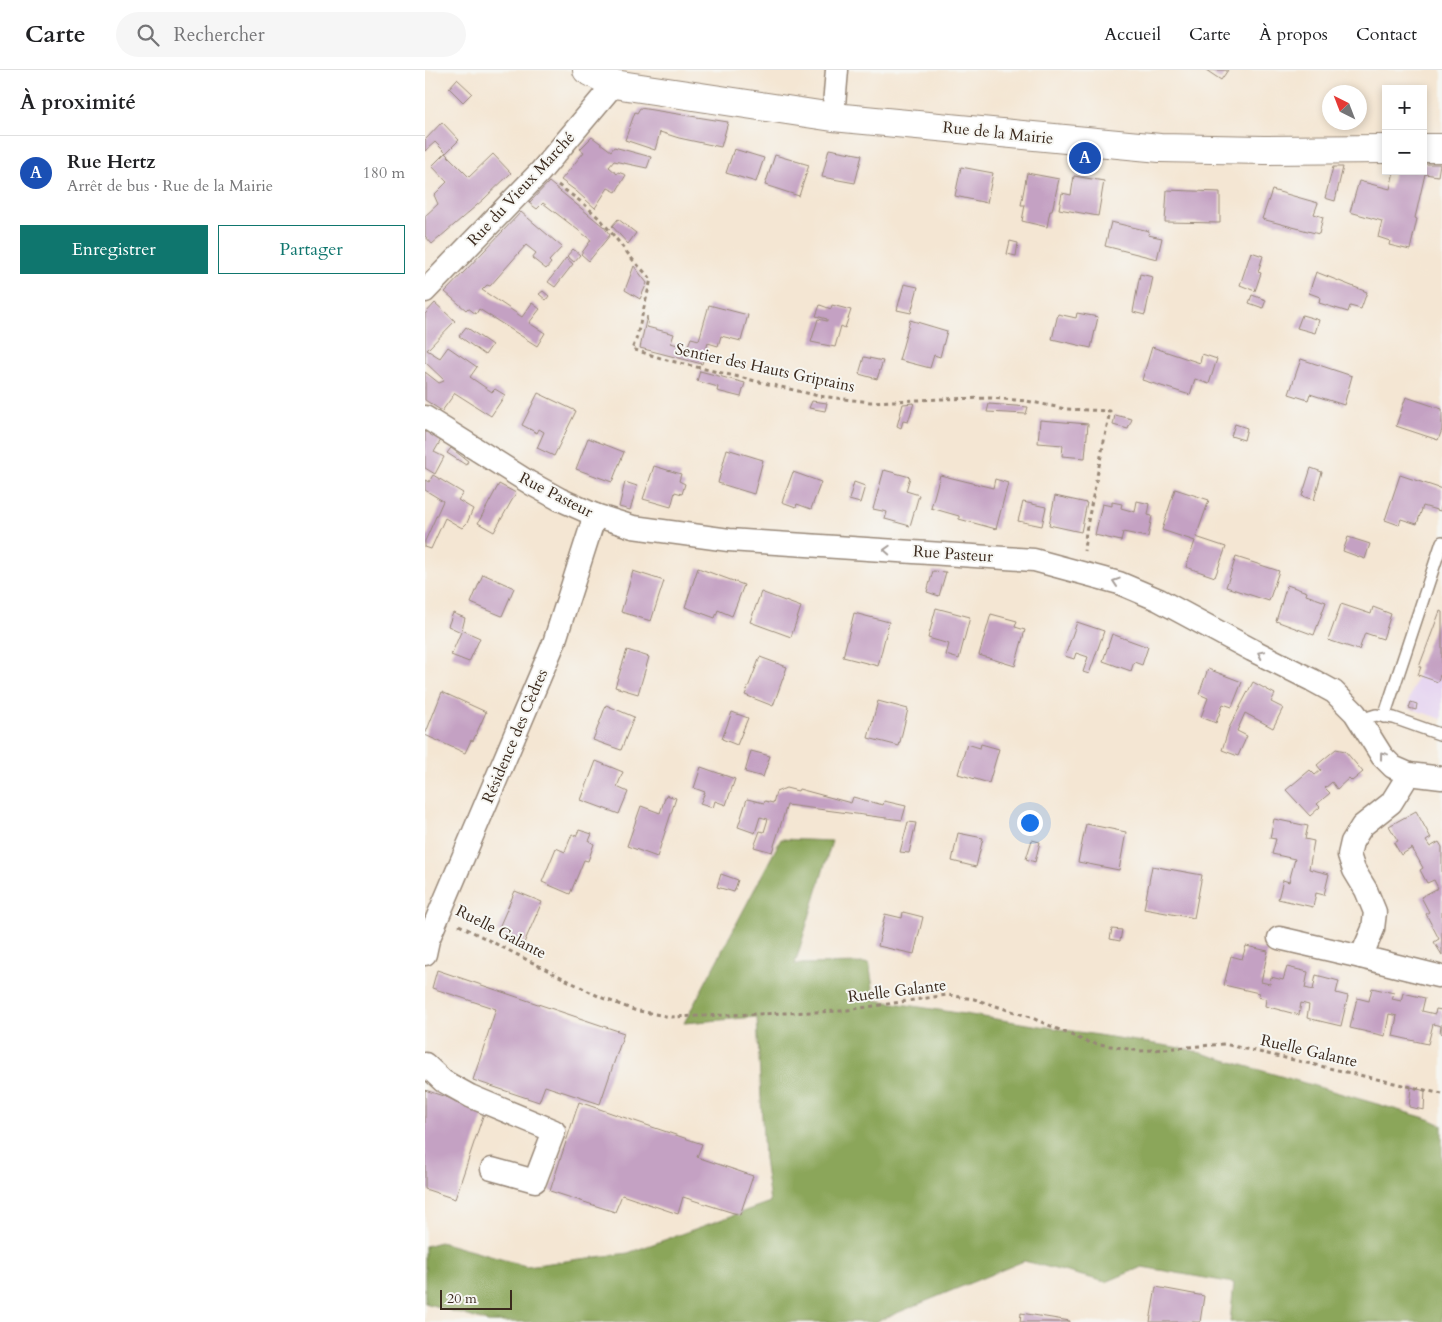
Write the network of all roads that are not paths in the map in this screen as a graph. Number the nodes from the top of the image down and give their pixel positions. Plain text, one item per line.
1 (587, 70) edge
2 (837, 70) edge
3 (617, 80) junction
4 (833, 118) junction
5 (1427, 148) edge
6 (1442, 148) edge
7 (1382, 149) edge
8 (425, 291) edge
9 (425, 417) edge
10 (595, 515) junction
11 (1442, 542) edge
12 (1384, 717) junction
13 (1360, 720) junction
14 (1442, 735) edge
15 (1409, 774) junction
16 (1442, 778) edge
17 (1279, 938) dead end
18 (425, 954) edge
19 (1361, 957) junction
20 (1438, 976) dead end
21 (425, 1064) edge
22 (492, 1169) dead end

1 - 3 street, Rue de la Mairie
2 - 4 street
3 - 4 street, Rue de la Mairie
3 - 8 street, Rue du Vieux Marché
4 - 7 street, Rue de la Mairie
5 - 6 street
9 - 10 street, Rue Pasteur
13 -> 10 street, Rue Pasteur
10 - 18 street, Résidence des Cèdres
11 - 12 lane
12 - 13 lane
12 - 14 lane
15 -> 13 street, Rue Pasteur
15 - 16 street, Rue Pasteur
15 - 19 street
17 - 19 street
19 - 20 street
21 - 22 street

